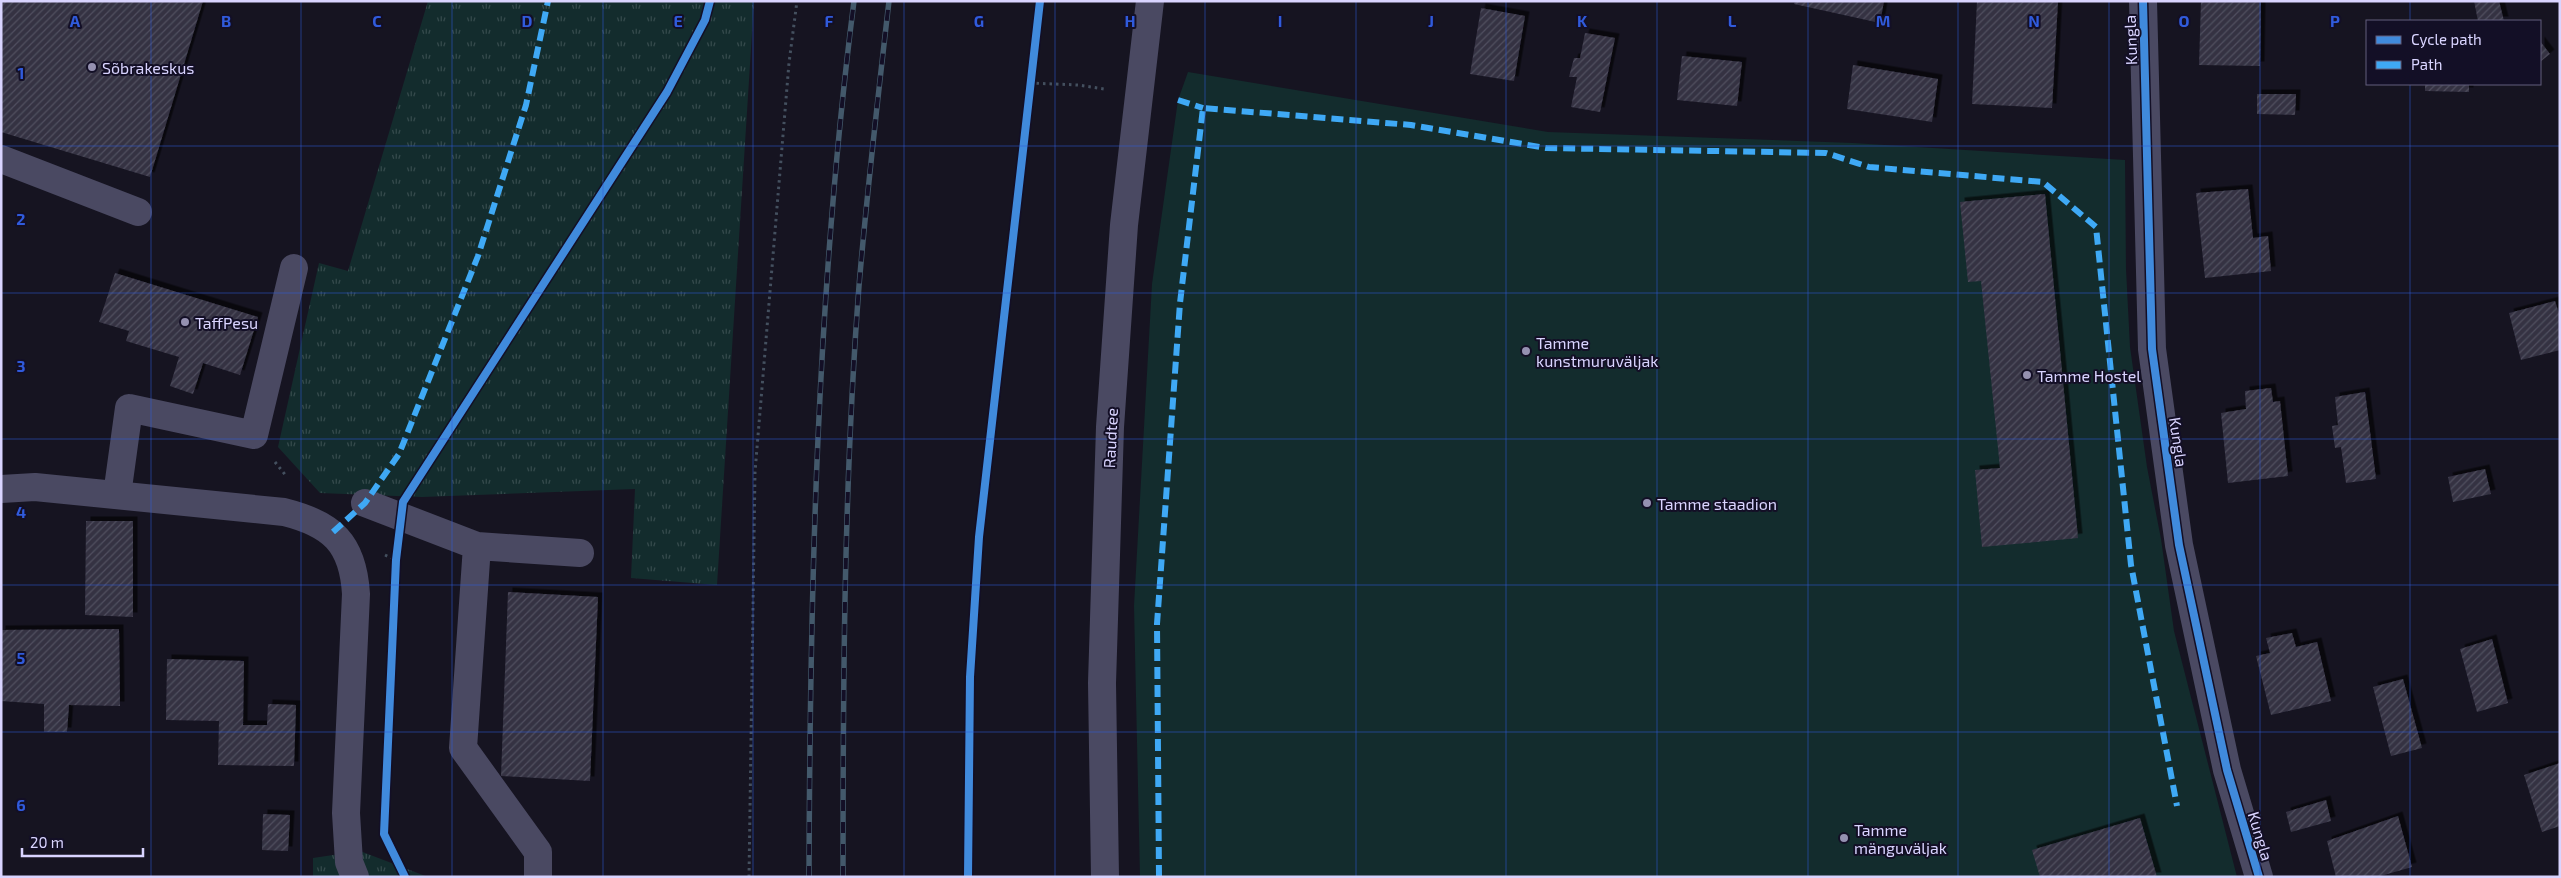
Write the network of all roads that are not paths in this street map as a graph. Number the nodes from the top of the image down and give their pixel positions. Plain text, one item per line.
1 (1150, 1) edge
2 (2143, 1) edge
3 (1, 159) edge
4 (138, 212) dead end
5 (294, 268) dead end
6 (1, 489) edge
7 (117, 495) junction
8 (365, 503) dead end
9 (477, 546) junction
10 (580, 553) dead end
11 (355, 877) edge
12 (538, 877) edge
13 (1105, 877) edge
14 (2259, 877) edge

1 - 13 street, Raudtee
2 - 14 street, Kungla
3 - 4 street
5 - 7 street
6 - 7 street
7 - 11 street
8 - 9 street
9 - 10 street
9 - 12 street

